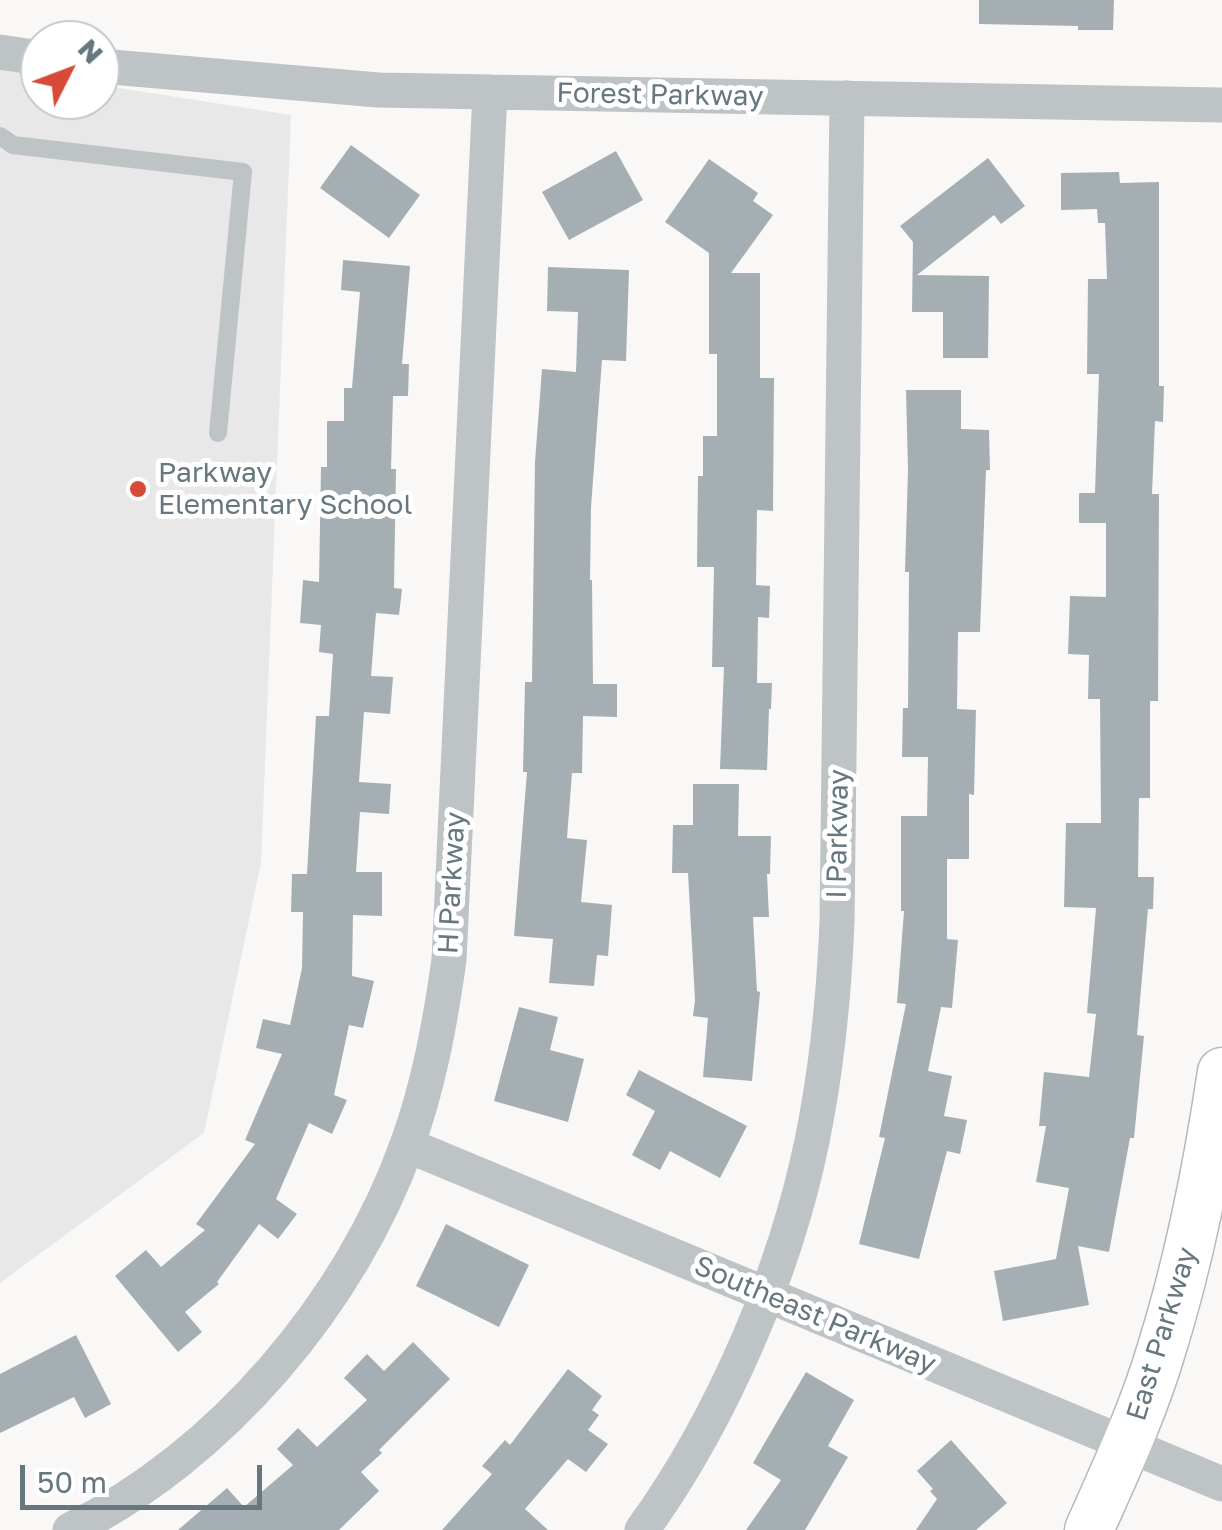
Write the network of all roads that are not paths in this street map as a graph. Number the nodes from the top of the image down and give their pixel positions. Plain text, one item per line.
1 (120, 68) edge
2 (490, 92) junction
3 (847, 98) junction
4 (1222, 105) edge
5 (0, 136) edge
6 (218, 433) dead end
7 (1222, 1072) edge
8 (408, 1145) junction
9 (766, 1294) junction
10 (1127, 1444) junction
11 (1222, 1484) edge
12 (70, 1530) edge
13 (642, 1530) edge
14 (1089, 1530) edge

1 - 2 street, Forest Parkway
2 - 3 street, Forest Parkway
2 - 8 street, H Parkway
3 - 4 street, Forest Parkway
3 - 9 street, I Parkway
5 - 6 lane
7 - 10 street, East Parkway
8 - 9 street, Southeast Parkway
8 - 12 street, H Parkway
9 - 10 street, Southeast Parkway
9 - 13 street, I Parkway
10 - 11 street, Southeast Parkway
10 - 14 street, East Parkway

